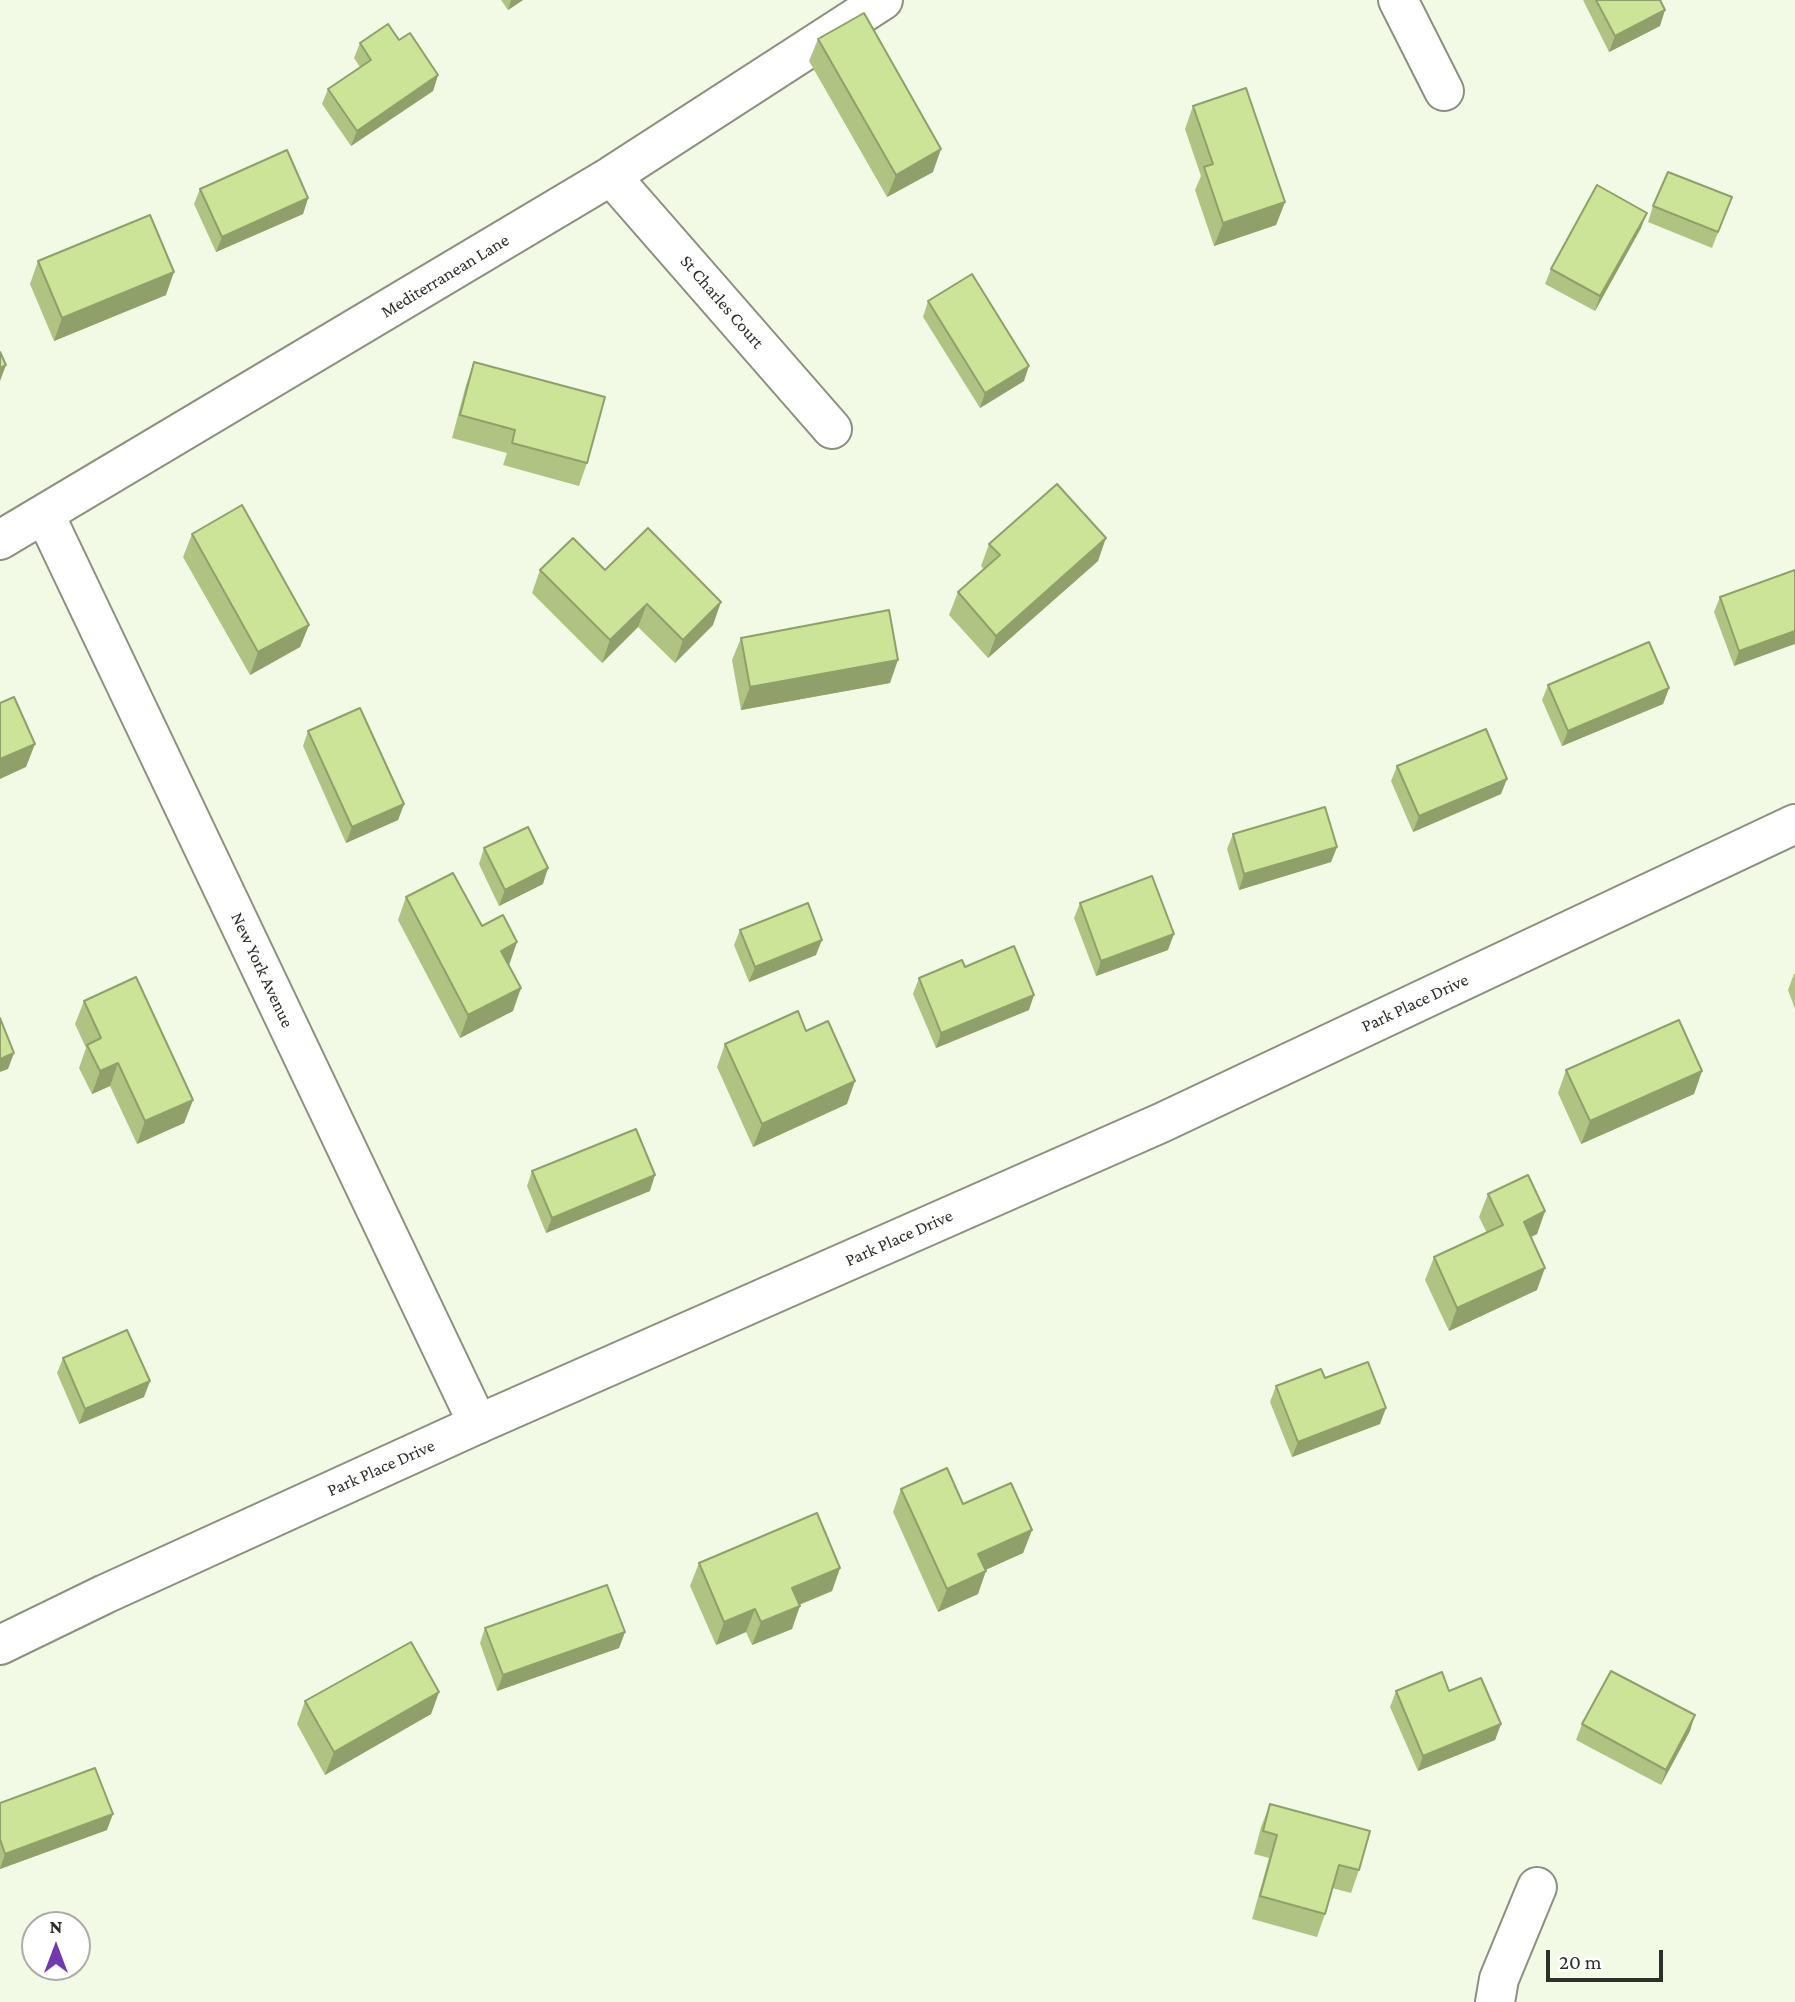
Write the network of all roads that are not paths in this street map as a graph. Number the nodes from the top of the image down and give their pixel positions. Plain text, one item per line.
1 (883, 0) edge
2 (1398, 0) edge
3 (1444, 91) dead end
4 (611, 176) junction
5 (832, 429) dead end
6 (45, 515) junction
7 (0, 540) edge
8 (1795, 824) edge
9 (478, 1424) junction
10 (0, 1645) edge
11 (1537, 1887) dead end
12 (1495, 2002) edge

1 - 4 street, Mediterranean Lane
2 - 3 street
4 - 5 street, St Charles Court
4 - 6 street, Mediterranean Lane
6 - 7 street, Mediterranean Lane
6 - 9 street, New York Avenue
8 - 9 street, Park Place Drive
9 - 10 street, Park Place Drive
11 - 12 street

